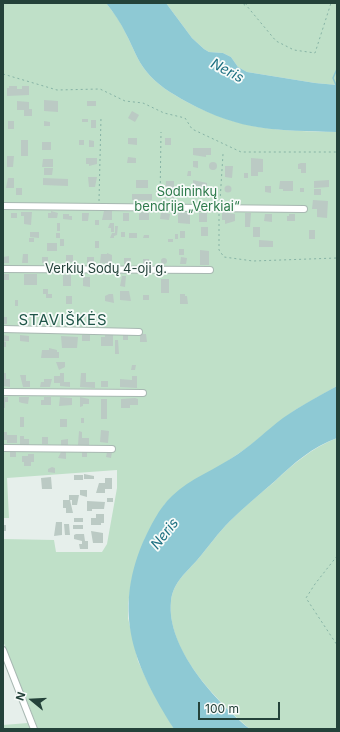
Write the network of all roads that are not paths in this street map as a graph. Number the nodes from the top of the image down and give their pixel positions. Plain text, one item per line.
1 (3, 206) edge
2 (304, 209) dead end
3 (3, 269) edge
4 (210, 270) dead end
5 (3, 330) edge
6 (139, 332) dead end
7 (3, 392) edge
8 (143, 393) dead end
9 (3, 448) edge
10 (112, 449) dead end
11 (3, 650) edge
12 (34, 729) edge

1 - 2 street
3 - 4 street, Verkių Sodų 4-oji g.
5 - 6 street
7 - 8 street
9 - 10 street
11 - 12 street

